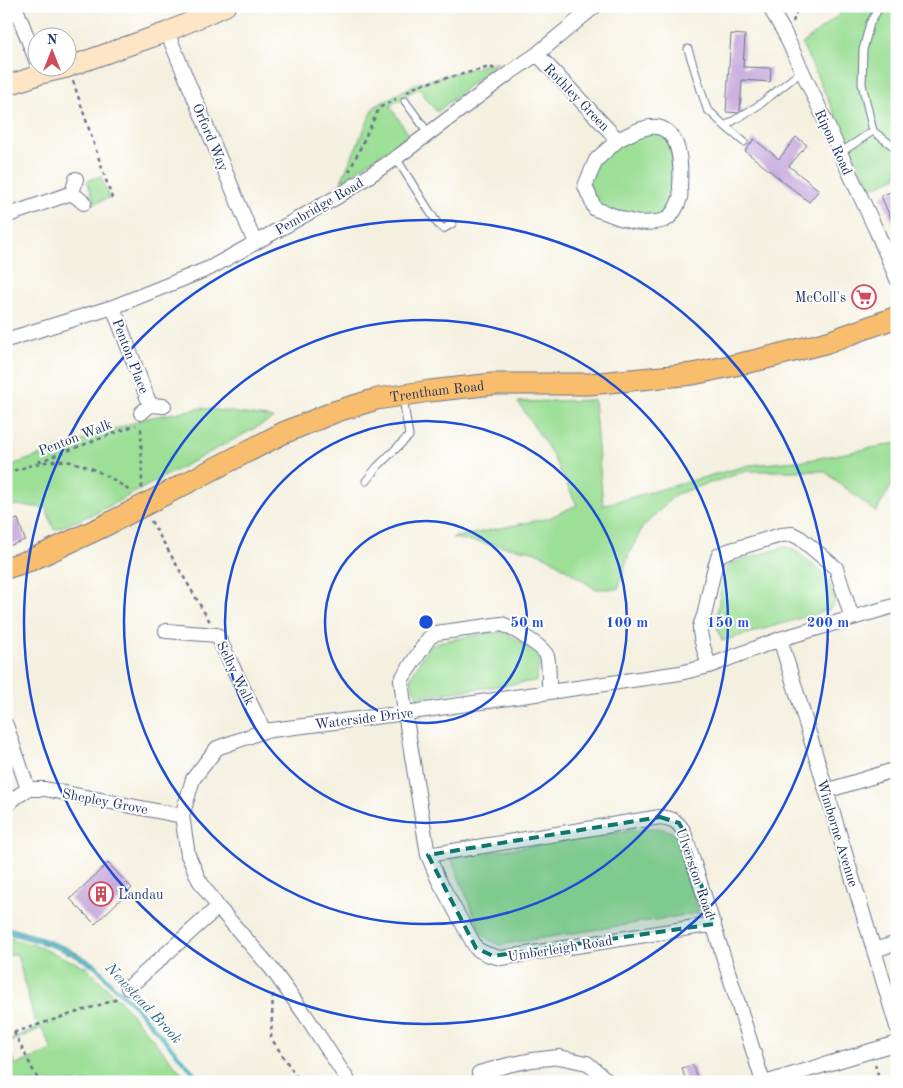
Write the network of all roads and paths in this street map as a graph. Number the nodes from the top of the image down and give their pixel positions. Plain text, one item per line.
1 (15, 6) edge
2 (226, 6) edge
3 (595, 6) edge
4 (769, 6) edge
5 (880, 6) edge
6 (166, 32) junction
7 (28, 40) edge
8 (688, 49) dead end
9 (537, 54) junction
10 (78, 63) edge
11 (802, 71) junction
12 (28, 75) edge
13 (71, 78) edge
14 (6, 86) edge
15 (405, 101) dead end
16 (725, 126) junction
17 (873, 131) junction
18 (429, 134) junction
19 (618, 140) junction
20 (744, 142) dead end
21 (897, 150) edge
22 (840, 153) junction
23 (396, 158) junction
24 (76, 179) dead end
25 (72, 193) junction
26 (112, 198) dead end
27 (84, 203) dead end
28 (6, 216) edge
29 (452, 224) dead end
30 (255, 242) junction
31 (897, 279) edge
32 (113, 307) junction
33 (897, 317) edge
34 (6, 340) edge
35 (402, 395) junction
36 (164, 406) dead end
37 (144, 414) junction
38 (28, 466) junction
39 (6, 473) edge
40 (366, 481) dead end
41 (139, 501) junction
42 (6, 568) edge
43 (897, 606) edge
44 (852, 618) junction
45 (166, 631) dead end
46 (217, 634) junction
47 (780, 639) junction
48 (709, 666) junction
49 (549, 692) junction
50 (404, 713) junction
51 (6, 725) edge
52 (264, 731) junction
53 (897, 769) edge
54 (28, 790) junction
55 (826, 791) junction
56 (6, 806) edge
57 (182, 816) junction
58 (428, 855) junction
59 (218, 907) junction
60 (714, 924) junction
61 (897, 943) edge
62 (874, 950) junction
63 (274, 973) junction
64 (128, 988) dead end
65 (117, 998) dead end
66 (897, 1027) edge
67 (14, 1032) junction
68 (6, 1035) edge
69 (897, 1043) edge
70 (871, 1051) junction
71 (479, 1073) dead end
72 (760, 1081) edge
73 (39, 1082) edge
74 (300, 1082) edge
75 (349, 1082) edge
76 (609, 1082) edge
77 (880, 1082) edge

1 - 7 street
2 - 6 street
3 - 9 street, Pembridge Road
4 - 11 street, Ripon Road
5 - 17 lane
6 - 10 street
6 - 30 street, Orford Way
8 - 16 lane
9 - 18 street, Pembridge Road
9 - 19 street, Rothley Green
11 - 16 lane
11 - 22 street, Ripon Road
12 - 14 street
13 - 26 path
15 - 18 lane
16 - 20 lane
17 - 21 lane
17 - 22 lane
18 - 23 street, Pembridge Road
19 - 19 street, Rothley Green
22 - 31 street, Ripon Road
23 - 29 lane
23 - 30 street, Pembridge Road
24 - 25 street
25 - 27 street
25 - 28 street
30 - 32 street, Pembridge Road
32 - 34 street, Pembridge Road
32 - 37 street, Penton Place
33 - 35 main road, Trentham Road
35 - 40 lane
35 - 41 main road, Trentham Road
36 - 37 street, Penton Place
37 - 38 path, Penton Walk
37 - 41 path
38 - 39 path, Penton Walk
38 - 41 path
41 - 42 main road, Trentham Road
41 - 46 path
43 - 44 street, Waterside Drive
44 - 47 street, Waterside Drive
44 - 48 street
45 - 46 street, Selby Walk
46 - 52 street, Selby Walk
47 - 48 street, Waterside Drive
47 - 55 street, Wimborne Avenue
48 - 49 street, Waterside Drive
49 - 50 street, Waterside Drive
49 - 50 street, Umberleigh Road
50 - 52 street, Waterside Drive
50 - 58 street, Umberleigh Road
51 - 54 street
52 - 57 street, Waterside Drive
53 - 55 street
54 - 56 street
54 - 57 street, Shepley Grove
55 - 62 street, Wimborne Avenue
57 - 59 street, Waterside Drive
58 - 60 street, Umberleigh Road
58 - 60 street, Ulverston Road
59 - 63 street, Waterside Drive
59 - 64 street
60 - 72 street, Ulverston Road
61 - 62 street
62 - 66 street, Wimborne Avenue
63 - 74 path
63 - 75 street, Waterside Drive
65 - 67 path
67 - 68 path
67 - 73 path
69 - 70 street
70 - 72 street
70 - 77 path
71 - 76 street

